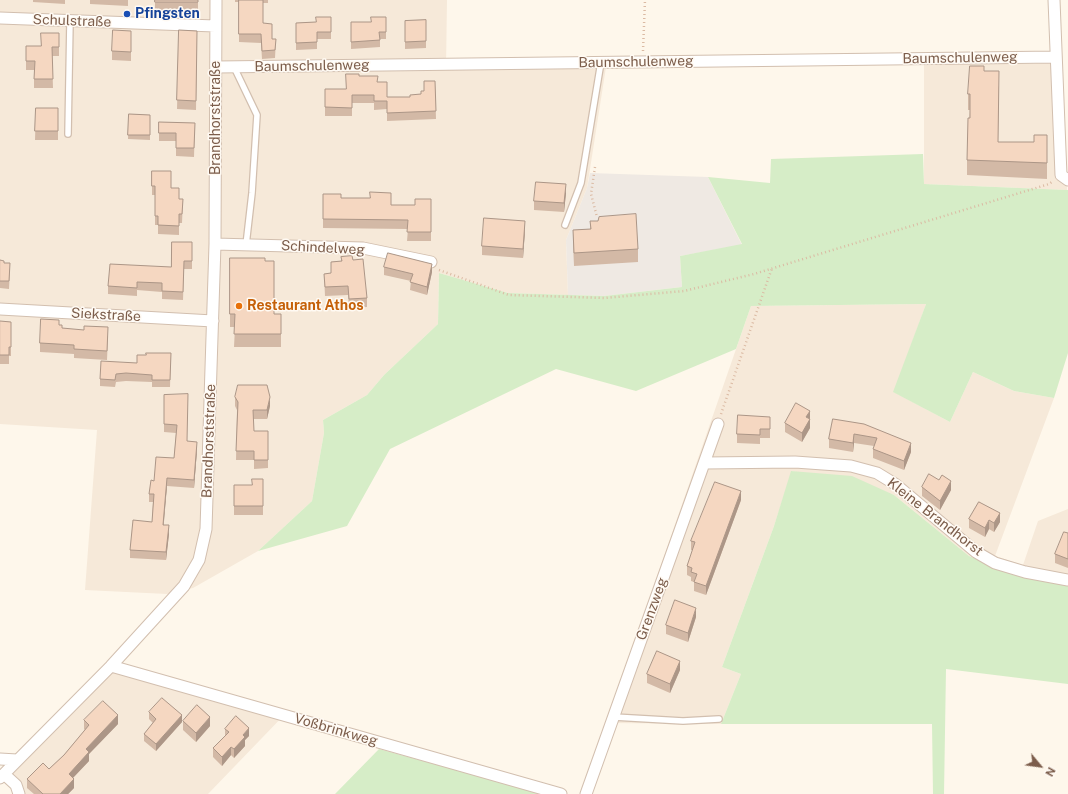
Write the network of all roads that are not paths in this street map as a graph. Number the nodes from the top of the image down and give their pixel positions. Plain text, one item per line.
1 (216, 0) edge
2 (1054, 0) edge
3 (0, 18) edge
4 (70, 21) junction
5 (215, 26) junction
6 (1056, 57) junction
7 (601, 62) junction
8 (217, 67) junction
9 (234, 67) junction
10 (68, 134) dead end
11 (1064, 178) edge
12 (565, 225) dead end
13 (215, 244) junction
14 (246, 245) junction
15 (431, 262) edge
16 (0, 309) edge
17 (213, 321) junction
18 (718, 424) road end
19 (705, 463) junction
20 (1068, 580) edge
21 (111, 666) junction
22 (613, 717) junction
23 (719, 719) dead end
24 (0, 759) edge
25 (17, 760) junction
26 (2, 776) edge
27 (19, 794) edge
28 (561, 794) edge
29 (586, 794) edge

1 - 5 street, Brandhorststraße
2 - 6 street
3 - 4 street, Schulstraße
4 - 5 street, Schulstraße
4 - 10 lane
5 - 8 street, Brandhorststraße
6 - 7 street, Baumschulenweg
6 - 11 street
7 - 9 street, Baumschulenweg
7 - 12 lane
8 - 9 street, Baumschulenweg
8 - 13 street, Brandhorststraße
9 - 14 lane
13 - 14 street, Schindelweg
13 - 17 street, Brandhorststraße
14 - 15 street, Schindelweg
16 - 17 street, Siekstraße
17 - 21 street, Brandhorststraße
18 - 19 street, Grenzweg
19 - 20 street, Kleine Brandhorst
19 - 22 street, Grenzweg
21 - 25 street, Brandhorststraße
21 - 28 street, Voßbrinkweg
22 - 23 lane
22 - 29 street, Grenzweg
24 - 25 street
25 - 26 street, Brandhorststraße
26 - 27 street

